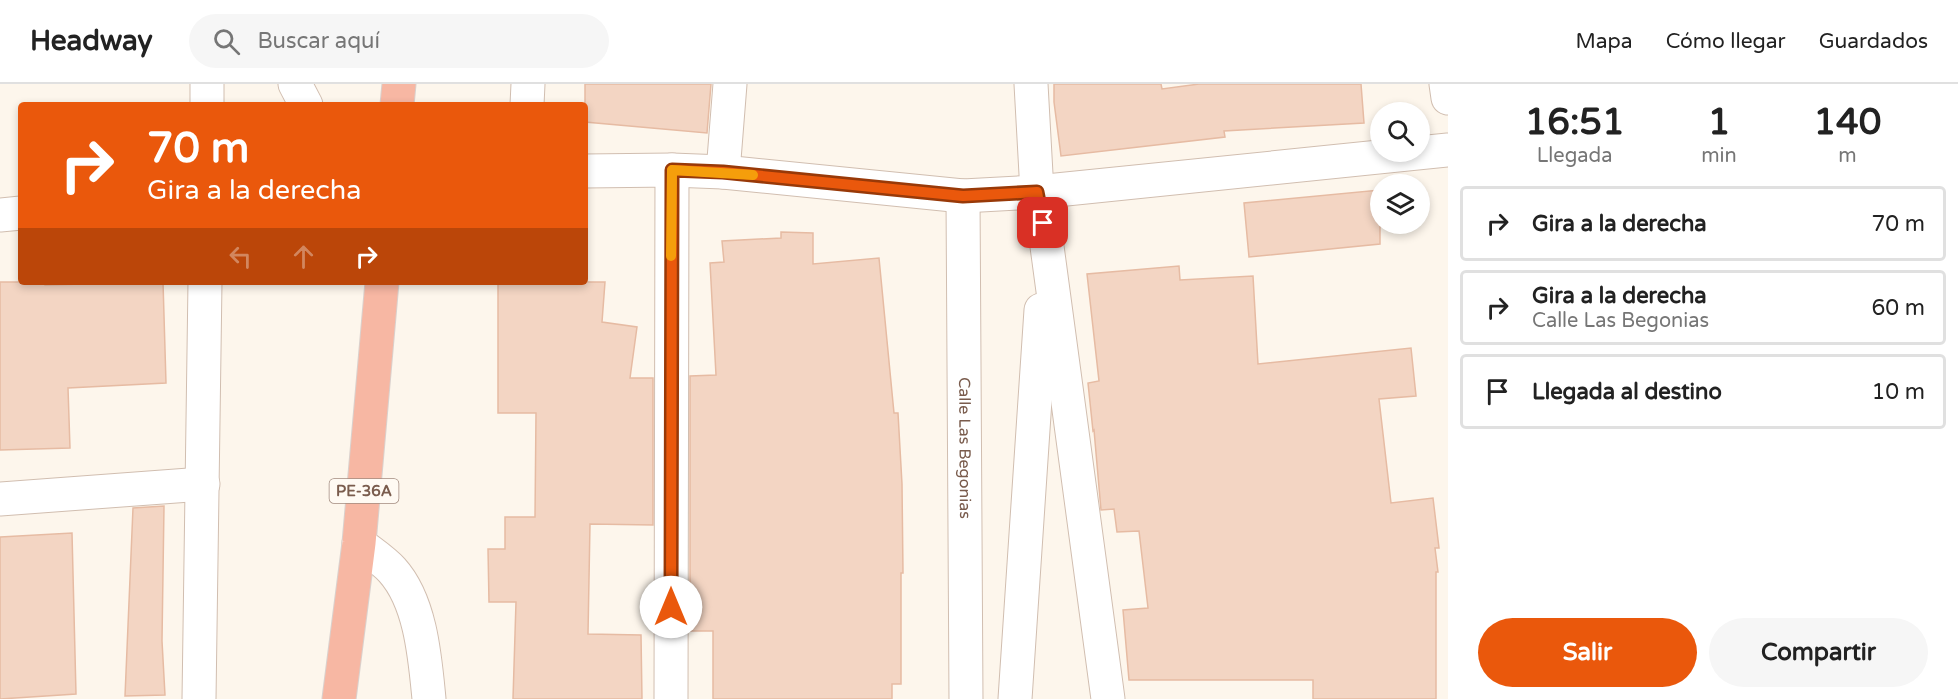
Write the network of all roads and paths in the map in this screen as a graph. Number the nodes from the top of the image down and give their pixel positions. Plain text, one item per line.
1 (207, 84) edge
2 (295, 84) edge
3 (399, 84) edge
4 (528, 84) edge
5 (730, 84) edge
6 (1031, 84) edge
7 (1446, 84) edge
8 (1448, 98) edge
9 (207, 102) edge
10 (304, 102) edge
11 (397, 102) edge
12 (527, 102) edge
13 (1448, 150) edge
14 (672, 170) junction
15 (588, 171) edge
16 (723, 172) junction
17 (1037, 192) junction
18 (963, 196) junction
19 (18, 213) edge
20 (0, 214) edge
21 (1046, 239) junction
22 (205, 285) edge
23 (382, 285) edge
24 (203, 484) junction
25 (0, 499) edge
26 (359, 543) junction
27 (199, 699) edge
28 (339, 699) edge
29 (429, 699) edge
30 (670, 699) edge
31 (966, 699) edge
32 (1015, 699) edge
33 (1108, 699) edge

1 - 9 street
2 - 10 street
3 - 11 highway
4 - 12 street
5 - 16 street
6 - 17 street
7 - 8 street
13 - 17 street
14 - 15 street
14 - 16 street
14 - 30 street
16 - 18 street
17 - 18 street
17 - 21 street
18 - 31 street, Calle Las Begonias
19 - 20 street
21 - 32 street
21 - 33 street
22 - 24 street
23 - 26 highway, PE-36A
24 - 25 street
24 - 27 street
26 - 28 highway, PE-36A
26 - 29 street

